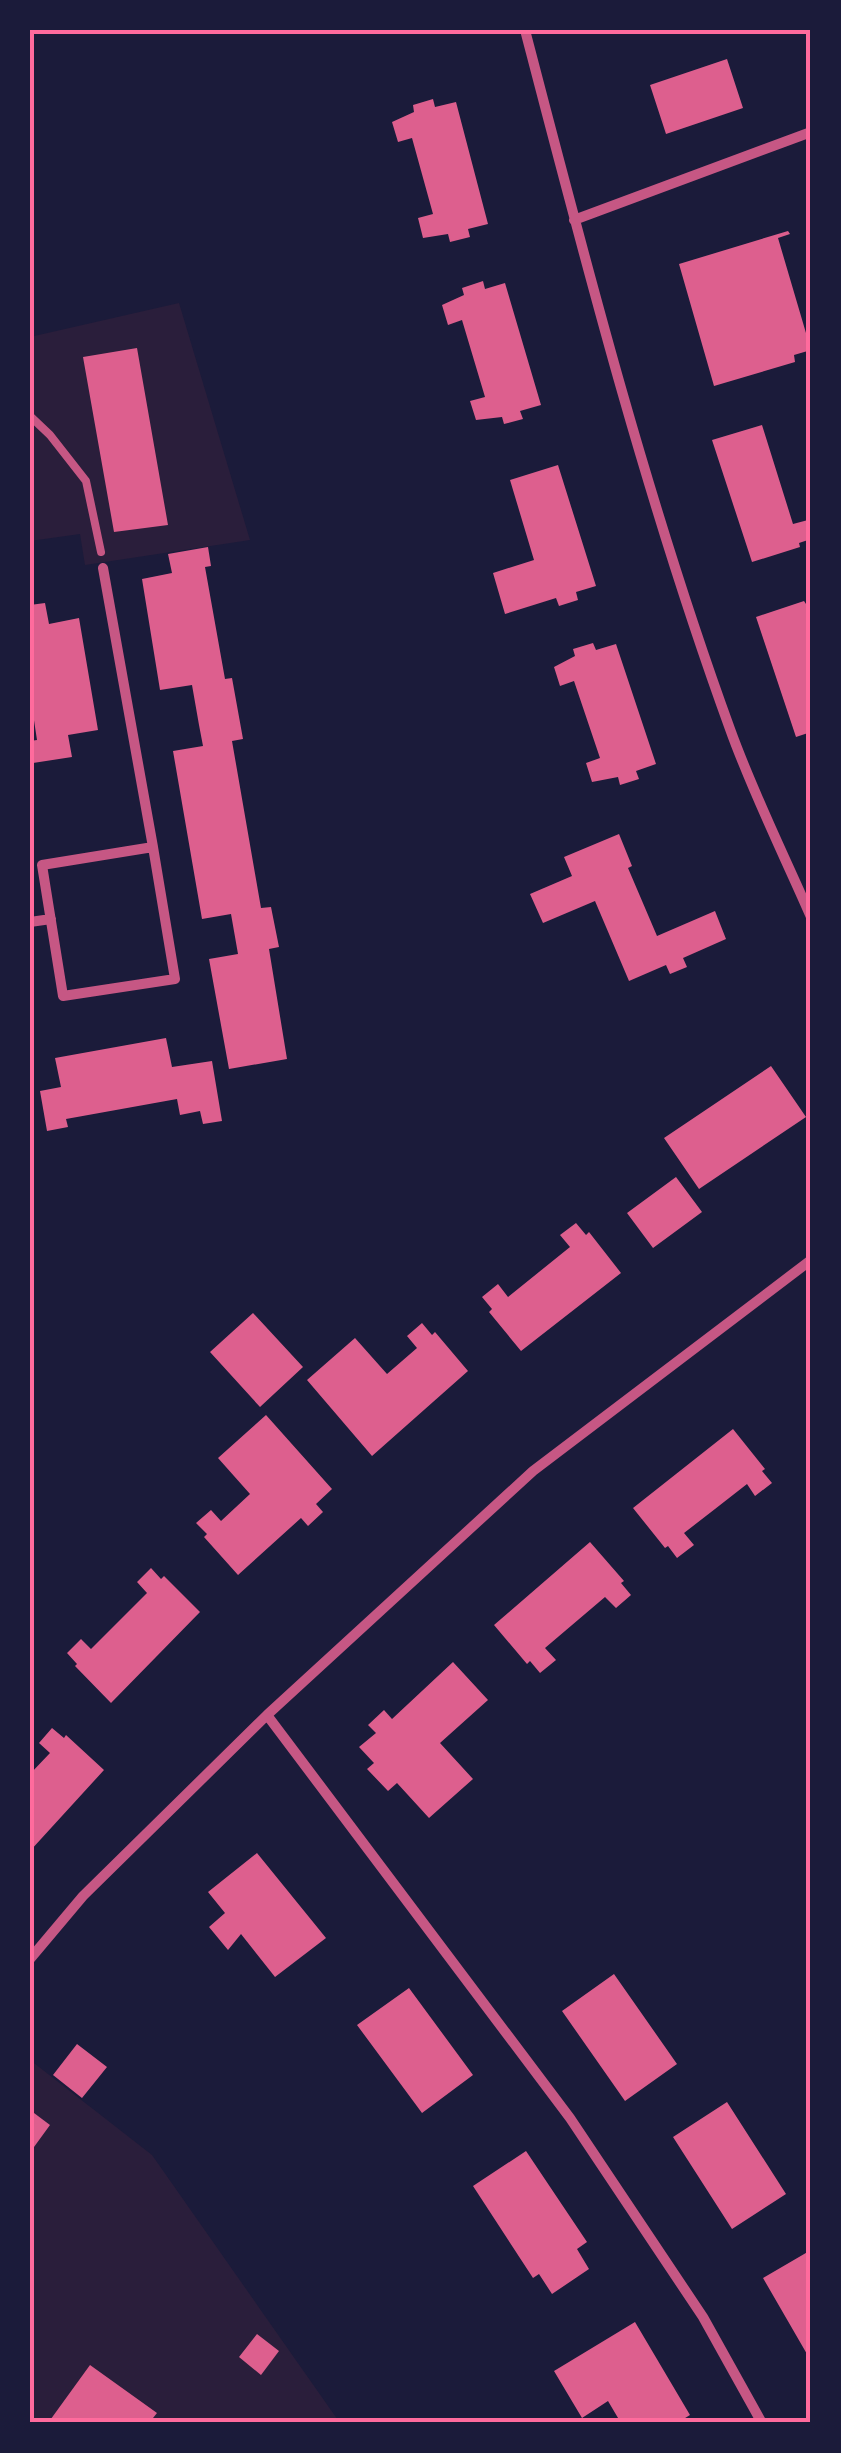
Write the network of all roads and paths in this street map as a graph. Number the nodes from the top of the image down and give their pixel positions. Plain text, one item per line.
1 (525, 30) edge
2 (811, 132) edge
3 (574, 220) junction
4 (30, 416) edge
5 (100, 552) dead end
6 (103, 568) dead end
7 (153, 847) junction
8 (811, 917) edge
9 (50, 919) junction
10 (30, 922) edge
11 (811, 1260) edge
12 (267, 1715) junction
13 (30, 1958) edge
14 (762, 2423) edge

1 - 3 street
2 - 3 street
3 - 8 street
4 - 5 lane
6 - 7 street
7 - 9 street
7 - 9 street
9 - 10 street
11 - 12 street
12 - 13 street
12 - 14 street

